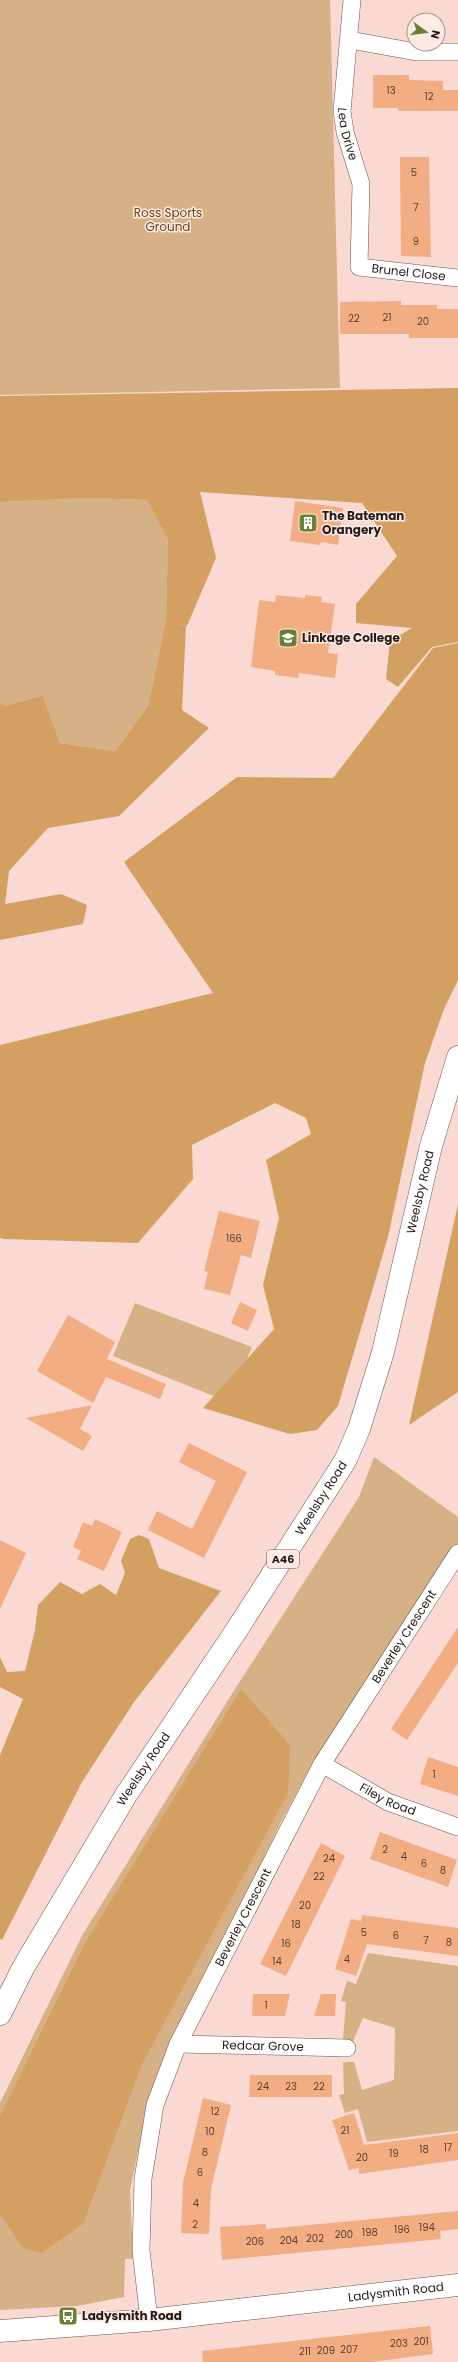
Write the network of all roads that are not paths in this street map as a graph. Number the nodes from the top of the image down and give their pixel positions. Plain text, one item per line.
1 (352, 0) edge
2 (350, 40) junction
3 (458, 52) edge
4 (359, 267) joint
5 (458, 278) edge
6 (458, 1057) edge
7 (458, 1553) edge
8 (322, 1764) junction
9 (458, 1827) edge
10 (0, 2014) edge
11 (178, 2044) junction
12 (347, 2048) dead end
13 (458, 2285) edge
14 (149, 2320) junction
15 (0, 2331) edge

1 - 2 street, Lea Drive
2 - 3 street
2 - 4 street, Lea Drive
4 - 5 street, Brunel Close
6 - 10 main road, Weelsby Road / A46
7 - 8 street, Beverley Crescent
8 - 9 street, Filey Road
8 - 11 street, Beverley Crescent
11 - 12 street, Redcar Grove
11 - 14 street, Beverley Crescent
13 - 14 main road, Ladysmith Road
14 - 15 main road, Ladysmith Road

